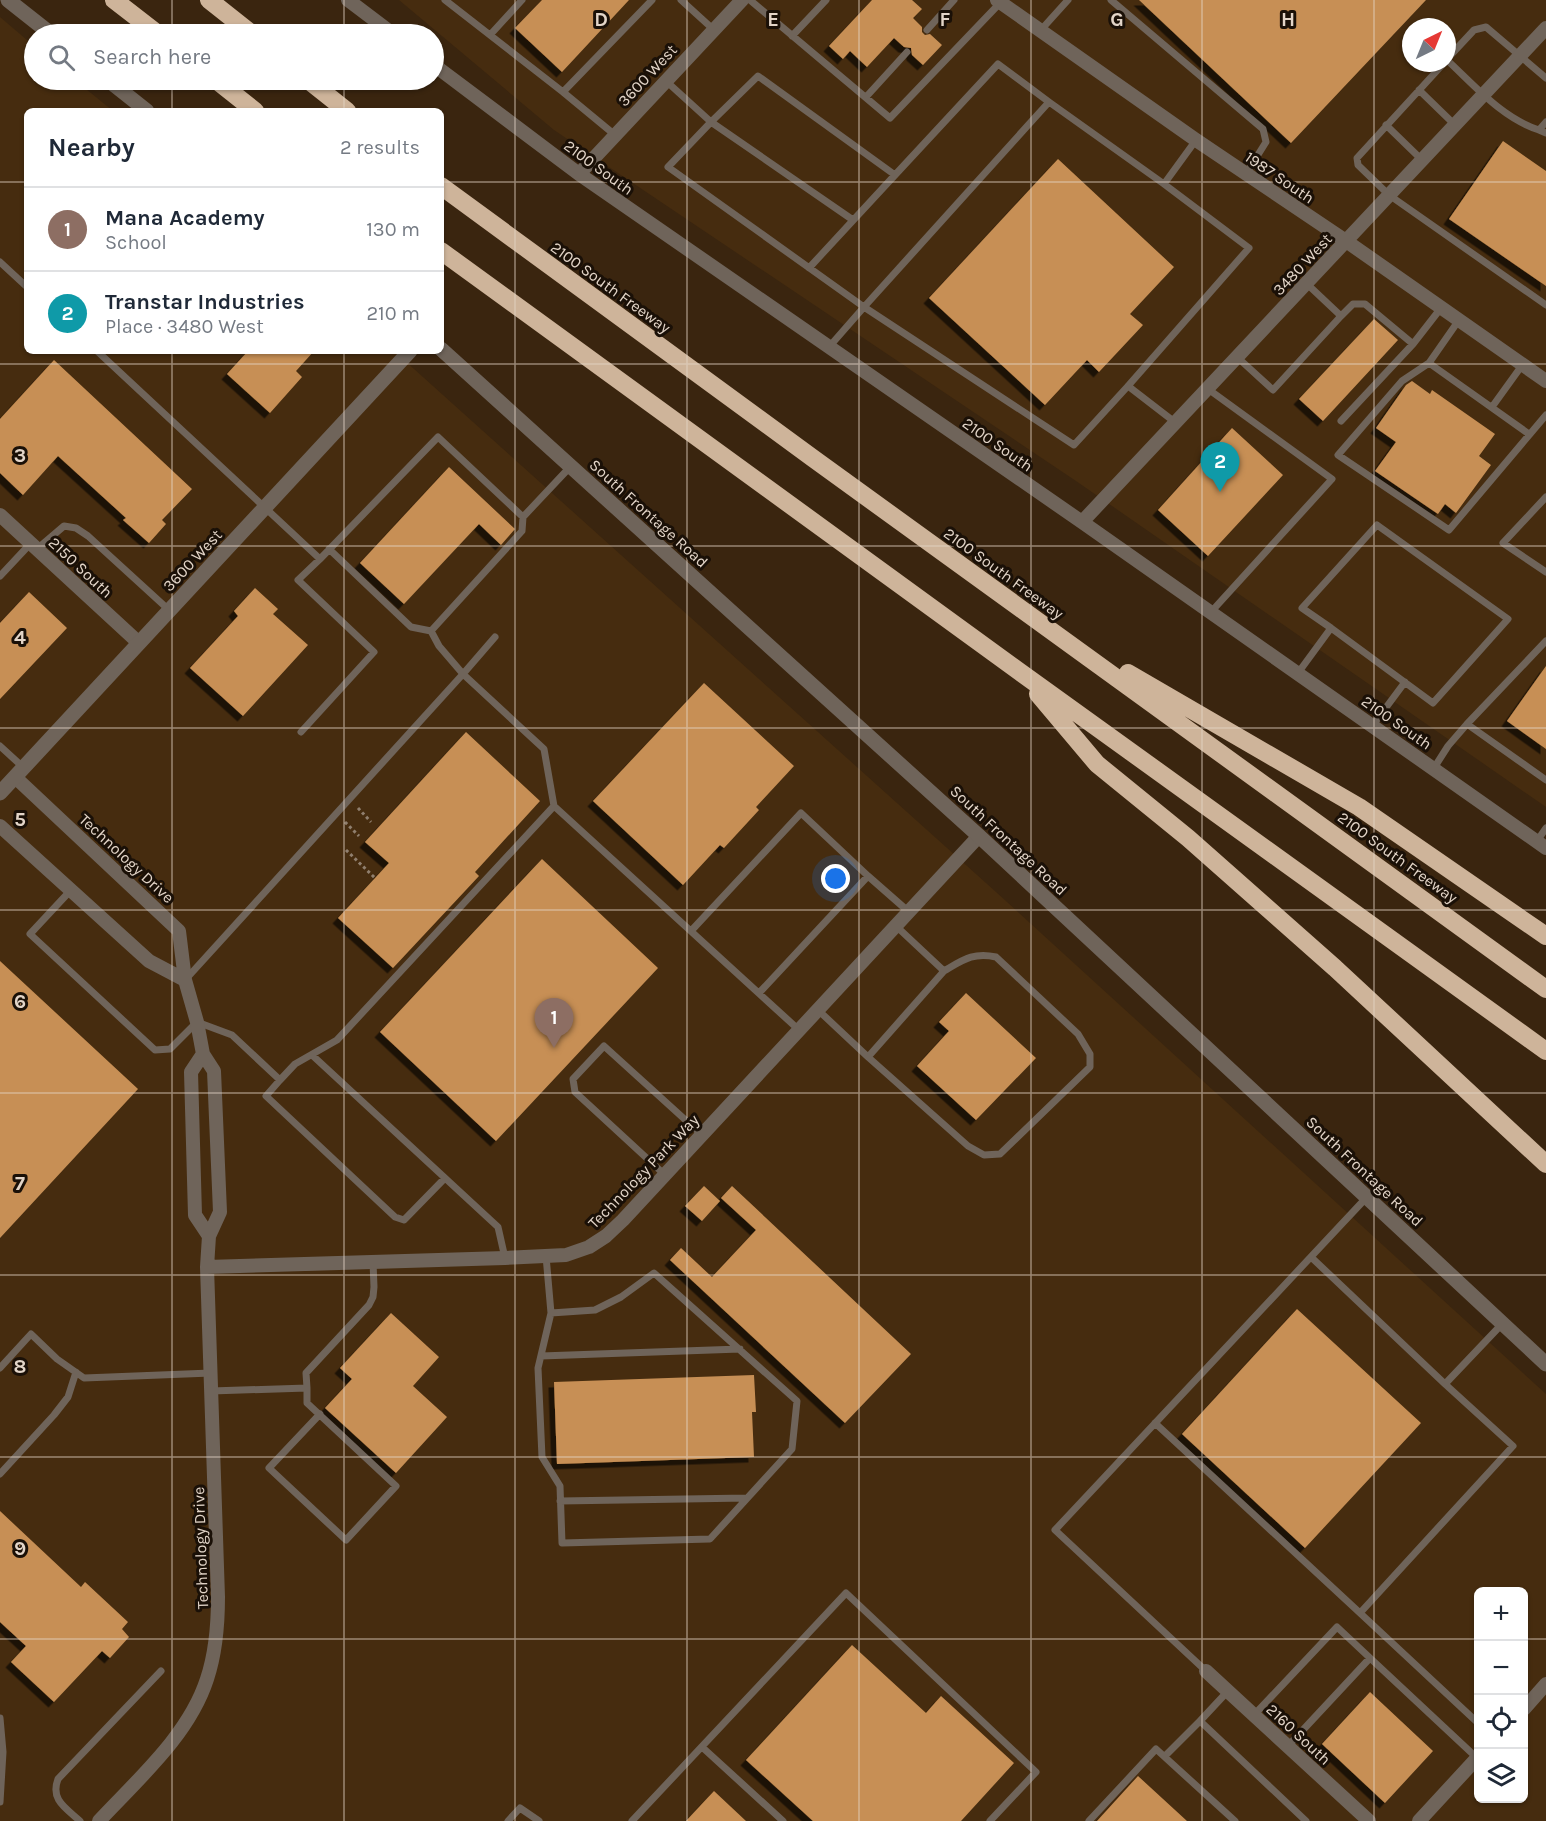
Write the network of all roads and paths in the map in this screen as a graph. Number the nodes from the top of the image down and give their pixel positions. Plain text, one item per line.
1 (8, 0) edge
2 (114, 0) edge
3 (208, 0) edge
4 (348, 0) edge
5 (445, 0) edge
6 (522, 0) edge
7 (652, 0) edge
8 (681, 0) edge
9 (742, 0) edge
10 (750, 0) edge
11 (826, 0) edge
12 (954, 0) edge
13 (1068, 0) edge
14 (1111, 0) edge
15 (998, 1) edge
16 (38, 24) edge
17 (145, 24) edge
18 (239, 24) edge
19 (380, 24) edge
20 (1546, 28) edge
21 (714, 30) junction
22 (927, 30) dead end
23 (1040, 31) junction
24 (490, 35) junction
25 (792, 36) junction
26 (1456, 50) edge
27 (907, 52) dead end
28 (1519, 57) junction
29 (1456, 70) edge
30 (1436, 72) edge
31 (444, 73) edge
32 (1546, 78) edge
33 (666, 81) junction
34 (121, 90) edge
35 (229, 90) edge
36 (321, 90) edge
37 (1419, 90) junction
38 (563, 92) junction
39 (1484, 94) junction
40 (866, 97) junction
41 (1049, 102) junction
42 (143, 108) edge
43 (251, 108) edge
44 (343, 108) edge
45 (711, 122) junction
46 (1546, 122) edge
47 (1386, 125) junction
48 (1455, 125) junction
49 (1543, 131) edge
50 (615, 135) junction
51 (1196, 140) junction
52 (1422, 160) junction
53 (579, 174) junction
54 (1246, 174) junction
55 (895, 175) junction
56 (1164, 183) junction
57 (444, 188) edge
58 (1389, 195) junction
59 (853, 220) junction
60 (1346, 241) junction
61 (444, 253) edge
62 (0, 262) edge
63 (809, 267) junction
64 (1306, 283) junction
65 (24, 284) edge
66 (1546, 305) edge
67 (864, 307) junction
68 (1441, 308) junction
69 (1341, 316) junction
70 (1460, 321) junction
71 (1413, 344) junction
72 (829, 348) junction
73 (444, 352) edge
74 (100, 354) edge
75 (407, 354) edge
76 (1237, 357) junction
77 (1430, 363) junction
78 (1523, 364) junction
79 (1546, 381) edge
80 (1128, 386) junction
81 (1208, 389) junction
82 (1492, 406) junction
83 (1546, 415) edge
84 (1341, 421) dead end
85 (1176, 423) junction
86 (1529, 434) junction
87 (814, 459) junction
88 (571, 466) junction
89 (1546, 496) edge
90 (264, 508) junction
91 (0, 515) edge
92 (523, 516) junction
93 (1082, 522) junction
94 (34, 546) junction
95 (329, 549) junction
96 (320, 559) junction
97 (1546, 572) edge
98 (0, 576) edge
99 (169, 610) junction
100 (1211, 612) junction
101 (1331, 628) junction
102 (430, 631) junction
103 (495, 637) dead end
104 (1546, 641) edge
105 (139, 643) junction
106 (1020, 672) junction
107 (1298, 673) junction
108 (463, 674) junction
109 (1405, 682) junction
110 (1467, 724) junction
111 (1372, 725) junction
112 (301, 732) dead end
113 (0, 746) edge
114 (1434, 768) junction
115 (19, 772) junction
116 (1546, 780) edge
117 (0, 793) edge
118 (349, 800) junction
119 (554, 806) junction
120 (336, 814) junction
121 (371, 822) dead end
122 (0, 826) edge
123 (1546, 828) edge
124 (359, 836) dead end
125 (979, 836) junction
126 (1542, 844) edge
127 (346, 850) dead end
128 (868, 876) junction
129 (375, 878) dead end
130 (71, 890) junction
131 (909, 912) junction
132 (896, 926) junction
133 (691, 931) junction
134 (1546, 936) edge
135 (944, 971) junction
136 (185, 980) junction
137 (1546, 989) edge
138 (759, 993) junction
139 (818, 1010) junction
140 (197, 1022) junction
141 (799, 1030) junction
142 (1546, 1051) edge
143 (202, 1054) junction
144 (312, 1055) junction
145 (868, 1057) junction
146 (280, 1080) junction
147 (702, 1135) junction
148 (1546, 1164) edge
149 (665, 1175) junction
150 (445, 1178) junction
151 (1367, 1197) junction
152 (209, 1236) junction
153 (546, 1256) junction
154 (1311, 1257) junction
155 (505, 1258) junction
156 (373, 1262) junction
157 (207, 1267) junction
158 (551, 1313) junction
159 (1502, 1324) junction
160 (740, 1349) junction
161 (541, 1356) junction
162 (1546, 1364) edge
163 (0, 1368) edge
164 (76, 1372) junction
165 (211, 1373) junction
166 (1446, 1384) junction
167 (307, 1388) junction
168 (212, 1391) junction
169 (320, 1414) junction
170 (1155, 1423) junction
171 (0, 1474) edge
172 (747, 1498) junction
173 (560, 1501) junction
174 (1360, 1613) junction
175 (1370, 1658) junction
176 (161, 1671) dead end
177 (1206, 1671) joint
178 (1546, 1684) edge
179 (1228, 1691) junction
180 (1528, 1704) edge
181 (1254, 1715) junction
182 (0, 1718) edge
183 (1474, 1718) edge
184 (1200, 1721) junction
185 (1287, 1746) junction
186 (702, 1747) junction
187 (1474, 1754) edge
188 (1165, 1756) junction
189 (1474, 1763) edge
190 (0, 1802) edge
191 (1424, 1819) edge
192 (80, 1821) edge
193 (99, 1821) edge
194 (508, 1821) edge
195 (539, 1821) edge
196 (632, 1821) edge
197 (783, 1821) edge
198 (990, 1821) edge
199 (1089, 1821) edge
200 (1235, 1821) edge
201 (1306, 1821) edge
202 (1369, 1821) edge

1 - 16 street
2 - 17 highway
3 - 18 highway
4 - 19 street
5 - 24 lane
6 - 24 lane
7 - 38 lane
8 - 21 lane
9 - 21 street, 3600 West
10 - 25 lane
11 - 25 lane
12 - 22 lane
13 - 23 lane
14 - 54 lane
15 - 23 street, 1987 South
15 - 40 lane
20 - 28 street, 3480 West
21 - 33 street, 3600 West
23 - 51 street, 1987 South
24 - 38 lane
25 - 40 lane
26 - 28 lane
27 - 40 lane
28 - 32 lane
28 - 39 street, 3480 West
29 - 39 lane
30 - 37 lane
31 - 53 street, 2100 South
33 - 45 lane
33 - 50 street, 3600 West
34 - 42 street
35 - 43 highway
36 - 44 highway
37 - 47 lane
37 - 48 lane
38 - 50 lane
39 - 48 street, 3480 West
39 - 49 lane
41 - 55 lane
41 - 56 lane
41 - 67 lane
45 - 55 lane
45 - 59 lane
45 - 63 lane
46 - 49 lane
47 - 52 lane
47 - 58 lane
48 - 52 street, 3480 West
50 - 53 street, 3600 West
51 - 54 street, 1987 South
51 - 56 lane
52 - 58 street, 3480 West
53 - 72 street, 2100 South
54 - 60 street, 1987 South
55 - 59 lane
56 - 80 lane
57 - 87 highway, 2100 South Freeway
58 - 60 street, 3480 West
58 - 66 lane
59 - 63 lane
60 - 64 street, 3480 West
60 - 68 street, 1987 South
61 - 106 highway
62 - 65 lane
63 - 67 lane
64 - 69 lane
64 - 76 street, 3480 West
67 - 72 lane
67 - 80 lane
68 - 70 street, 1987 South
68 - 71 lane
69 - 71 lane
69 - 76 lane
70 - 77 lane
70 - 78 street, 1987 South
71 - 84 lane
72 - 93 street, 2100 South
73 - 88 street, South Frontage Road
74 - 90 lane
75 - 90 street, 3600 West
76 - 81 street, 3480 West
77 - 82 lane
77 - 86 lane
78 - 79 street, 1987 South
78 - 82 lane
80 - 85 lane
81 - 85 street, 3480 West
81 - 100 lane
82 - 86 lane
83 - 86 lane
85 - 93 street, 3480 West
87 - 134 highway
87 - 137 highway, 2100 South Freeway
88 - 92 lane
88 - 125 street, South Frontage Road
89 - 97 lane
90 - 96 lane
90 - 99 street, 3600 West
91 - 94 street, 2150 South
92 - 95 lane
92 - 102 lane
93 - 100 street, 2100 South
94 - 98 lane
94 - 99 lane
94 - 105 street, 2150 South
95 - 96 lane
95 - 102 lane
96 - 112 lane
99 - 105 street, 3600 West
100 - 107 street, 2100 South
101 - 107 lane
101 - 109 lane
101 - 109 lane
102 - 108 lane
103 - 108 lane
104 - 110 lane
105 - 115 street, 3600 West
106 - 142 highway
106 - 148 highway
107 - 111 street, 2100 South
108 - 118 lane
108 - 119 lane
109 - 111 lane
110 - 114 lane
110 - 116 lane
111 - 114 street, 2100 South
113 - 115 lane
114 - 126 street, 2100 South
115 - 117 street, 3600 West
115 - 136 street, Technology Drive
118 - 120 lane
118 - 121 path
119 - 133 lane
119 - 144 lane
120 - 124 path
120 - 136 lane
122 - 130 street
123 - 126 lane
125 - 131 street, Technology Park Way
125 - 151 street, South Frontage Road
127 - 129 path
128 - 131 lane
128 - 133 lane
128 - 138 lane
130 - 136 street
130 - 140 lane
131 - 132 street, Technology Park Way
132 - 135 lane
132 - 139 street, Technology Park Way
133 - 138 lane
135 - 145 lane
135 - 145 lane
136 - 140 street, Technology Drive
138 - 141 lane
139 - 141 street, Technology Park Way
139 - 145 lane
140 - 143 street, Technology Drive
140 - 146 lane
141 - 147 street, Technology Park Way
143 - 152 street, Technology Drive
143 - 152 street
144 - 146 lane
144 - 150 lane
146 - 150 lane
147 - 149 street, Technology Park Way
147 - 149 lane
149 - 153 street, Technology Park Way
150 - 155 lane
151 - 154 lane
151 - 159 street, South Frontage Road
152 - 157 street, Technology Drive
153 - 155 street, Technology Park Way
153 - 158 lane
154 - 166 lane
154 - 170 lane
155 - 156 street, Technology Park Way
156 - 157 street, Technology Park Way
156 - 167 lane
157 - 165 street, Technology Drive
158 - 160 lane
158 - 161 lane
159 - 162 street, South Frontage Road
159 - 166 lane
160 - 161 lane
160 - 172 lane
161 - 173 lane
163 - 164 lane
164 - 165 lane
164 - 171 lane
165 - 168 street, Technology Drive
166 - 174 lane
167 - 168 lane
167 - 169 lane
168 - 193 street, Technology Drive
169 - 169 lane
170 - 174 lane
170 - 177 lane
172 - 173 lane
172 - 173 lane
174 - 183 lane
175 - 181 lane
175 - 185 lane
175 - 187 lane
176 - 192 lane
177 - 179 street, 2160 South
178 - 180 street
179 - 181 street, 2160 South
179 - 184 lane
181 - 185 street, 2160 South
182 - 190 lane
184 - 188 lane
184 - 201 lane
185 - 202 street, 2160 South
186 - 196 lane
186 - 197 lane
186 - 198 lane
188 - 199 lane
188 - 200 lane
189 - 191 street
194 - 195 lane

